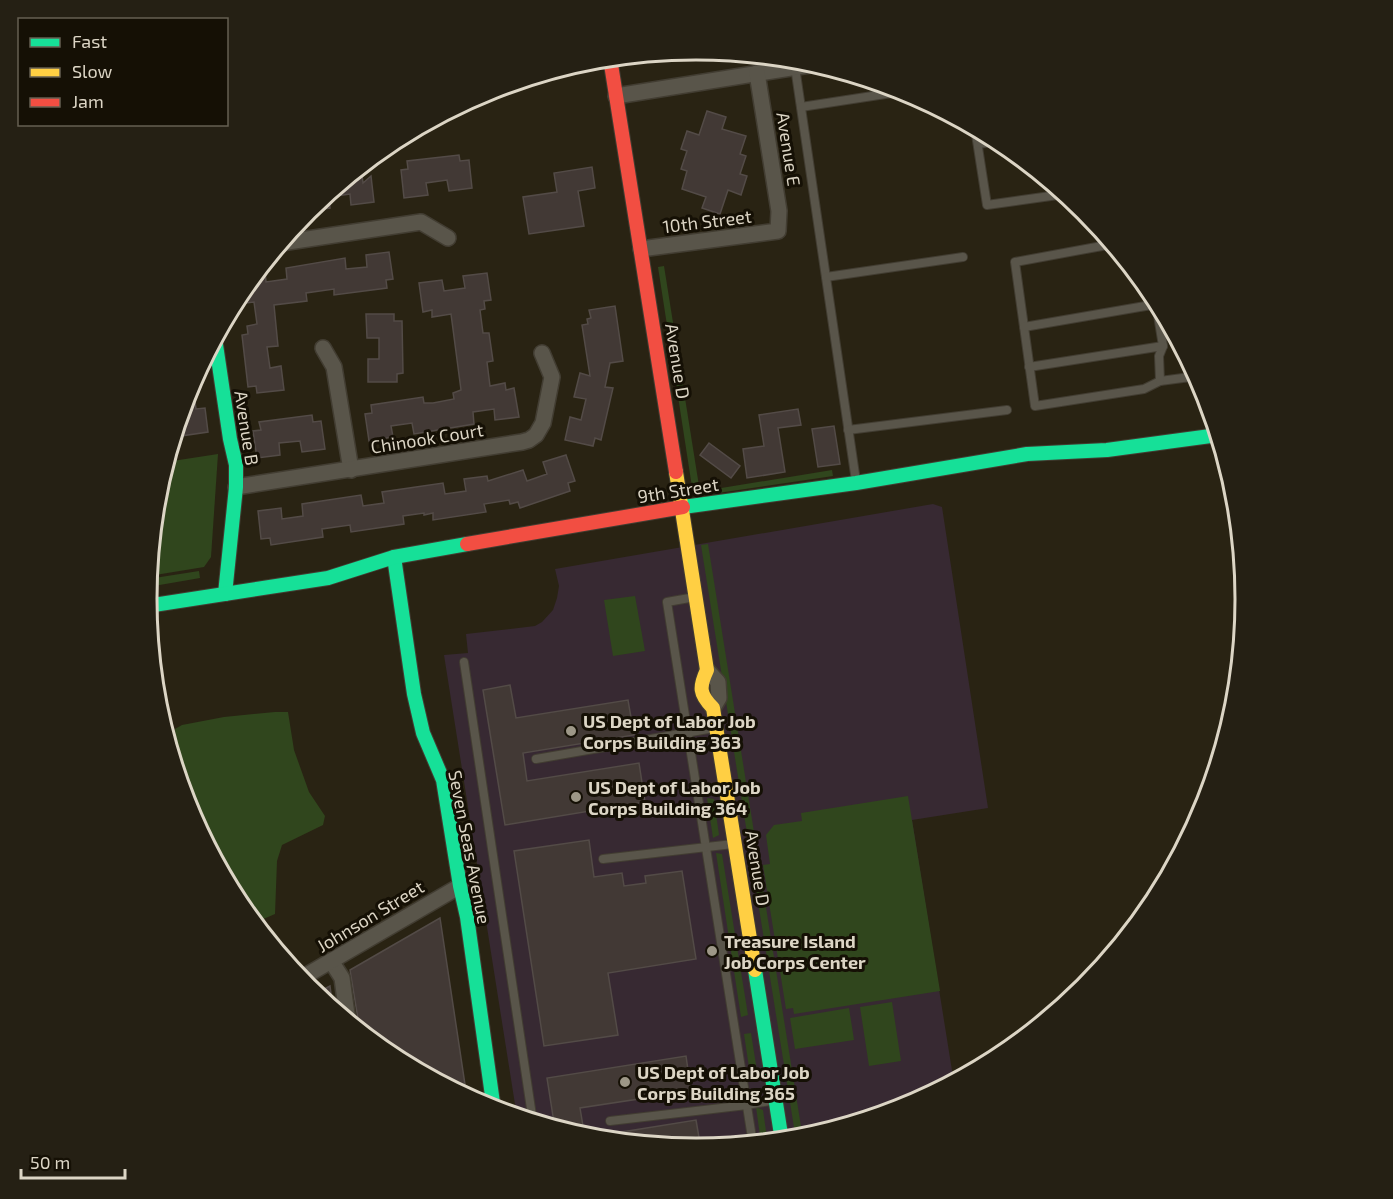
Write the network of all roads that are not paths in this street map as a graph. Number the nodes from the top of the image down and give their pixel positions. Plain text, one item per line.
1 (611, 67) edge
2 (780, 67) edge
3 (796, 69) edge
4 (758, 73) junction
5 (884, 94) edge
6 (616, 96) junction
7 (801, 107) junction
8 (977, 139) edge
9 (984, 143) edge
10 (978, 144) junction
11 (1054, 196) edge
12 (778, 231) joint
13 (448, 238) dead end
14 (294, 241) edge
15 (1103, 246) edge
16 (641, 249) junction
17 (963, 257) dead end
18 (826, 278) junction
19 (1146, 302) edge
20 (1159, 323) edge
21 (1024, 327) junction
22 (1163, 346) junction
23 (323, 348) dead end
24 (542, 353) dead end
25 (212, 363) edge
26 (1029, 367) junction
27 (1188, 377) edge
28 (1160, 381) junction
29 (1006, 410) dead end
30 (848, 430) junction
31 (1210, 436) edge
32 (351, 470) junction
33 (856, 483) junction
34 (236, 487) junction
35 (681, 507) junction
36 (394, 557) junction
37 (225, 594) junction
38 (696, 597) junction
39 (157, 604) edge
40 (464, 662) dead end
41 (707, 670) joint
42 (713, 708) joint
43 (716, 728) junction
44 (688, 733) junction
45 (536, 759) dead end
46 (735, 844) junction
47 (706, 847) junction
48 (603, 860) dead end
49 (460, 886) junction
50 (332, 962) junction
51 (309, 974) edge
52 (346, 1010) edge
53 (492, 1099) edge
54 (775, 1100) junction
55 (747, 1105) junction
56 (531, 1112) edge
57 (610, 1121) dead end
58 (780, 1132) edge
59 (752, 1136) edge

1 - 6 street, Avenue D
2 - 4 street
3 - 7 lane
4 - 6 street
4 - 12 street, Avenue E
5 - 7 lane
6 - 16 street, Avenue D
7 - 18 lane
8 - 10 lane
9 - 10 lane
10 - 11 lane
12 - 16 street, 10th Street
13 - 14 street
15 - 21 lane
16 - 35 street, Avenue D
17 - 18 lane
18 - 30 lane
19 - 21 lane
20 - 22 lane
21 - 26 lane
22 - 26 lane
22 - 28 lane
23 - 32 street
24 - 32 street, Chinook Court
25 - 34 street, Avenue B
26 - 28 lane
27 - 28 lane
29 - 30 lane
30 - 33 lane
31 - 33 street, 9th Street
32 - 34 street, Chinook Court
33 - 35 street, 9th Street
34 - 37 street, Avenue B
35 - 36 street, 9th Street
35 - 38 street, Avenue D
36 - 37 street, 9th Street
36 - 49 street, Seven Seas Avenue
37 - 39 street, 9th Street
38 - 41 street, Avenue D
38 - 44 lane
40 - 56 lane
41 - 42 street, Avenue D
42 - 43 street, Avenue D
43 - 44 lane
43 - 46 street, Avenue D
44 - 45 lane
44 - 47 lane
46 - 47 lane
46 - 54 street, Avenue D
47 - 48 lane
47 - 55 lane
49 - 50 street, Johnson Street
49 - 53 street, Seven Seas Avenue
50 - 51 street, Johnson Street
50 - 52 street
54 - 55 lane
54 - 58 street, Avenue D
55 - 57 lane
55 - 59 lane

